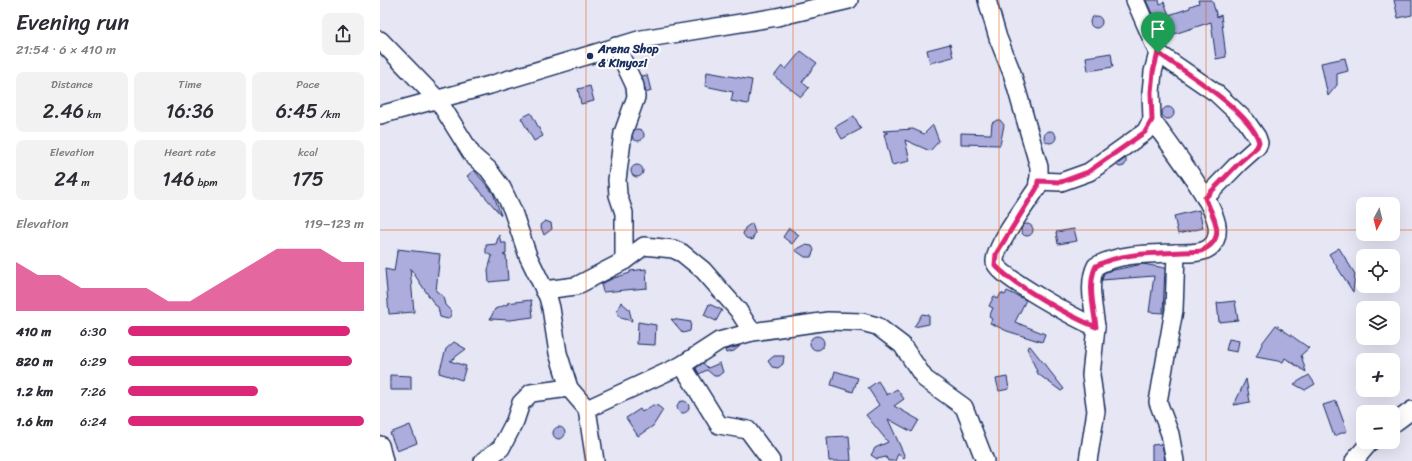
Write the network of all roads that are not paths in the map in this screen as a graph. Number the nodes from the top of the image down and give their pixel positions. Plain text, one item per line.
1 (849, 0) edge
2 (987, 0) edge
3 (1135, 0) edge
4 (380, 40) edge
5 (616, 46) junction
6 (1158, 53) junction
7 (438, 100) junction
8 (380, 115) edge
9 (1152, 120) junction
10 (1038, 181) junction
11 (1205, 198) junction
12 (1176, 253) junction
13 (624, 261) junction
14 (544, 290) junction
15 (1096, 327) junction
16 (752, 332) junction
17 (682, 366) junction
18 (569, 388) junction
19 (587, 409) junction
20 (1412, 410) edge
21 (1400, 419) edge
22 (380, 445) edge
23 (1364, 449) edge
24 (384, 461) edge
25 (483, 461) edge
26 (595, 461) edge
27 (771, 461) edge
28 (985, 461) edge
29 (1088, 461) edge
30 (1176, 461) edge
31 (1354, 461) edge

1 - 5 street
2 - 10 street
3 - 6 street
4 - 7 street
5 - 7 street
5 - 13 street
6 - 9 street
6 - 11 street
7 - 8 street
7 - 14 street
9 - 10 street
9 - 11 street
10 - 15 street
11 - 12 street
12 - 15 street
12 - 30 street
13 - 14 street
13 - 16 street
14 - 18 street
15 - 29 street
16 - 17 street
16 - 28 street
17 - 19 street
17 - 27 street
18 - 19 street
18 - 25 street
19 - 26 street
20 - 21 street
22 - 24 street
23 - 31 street

